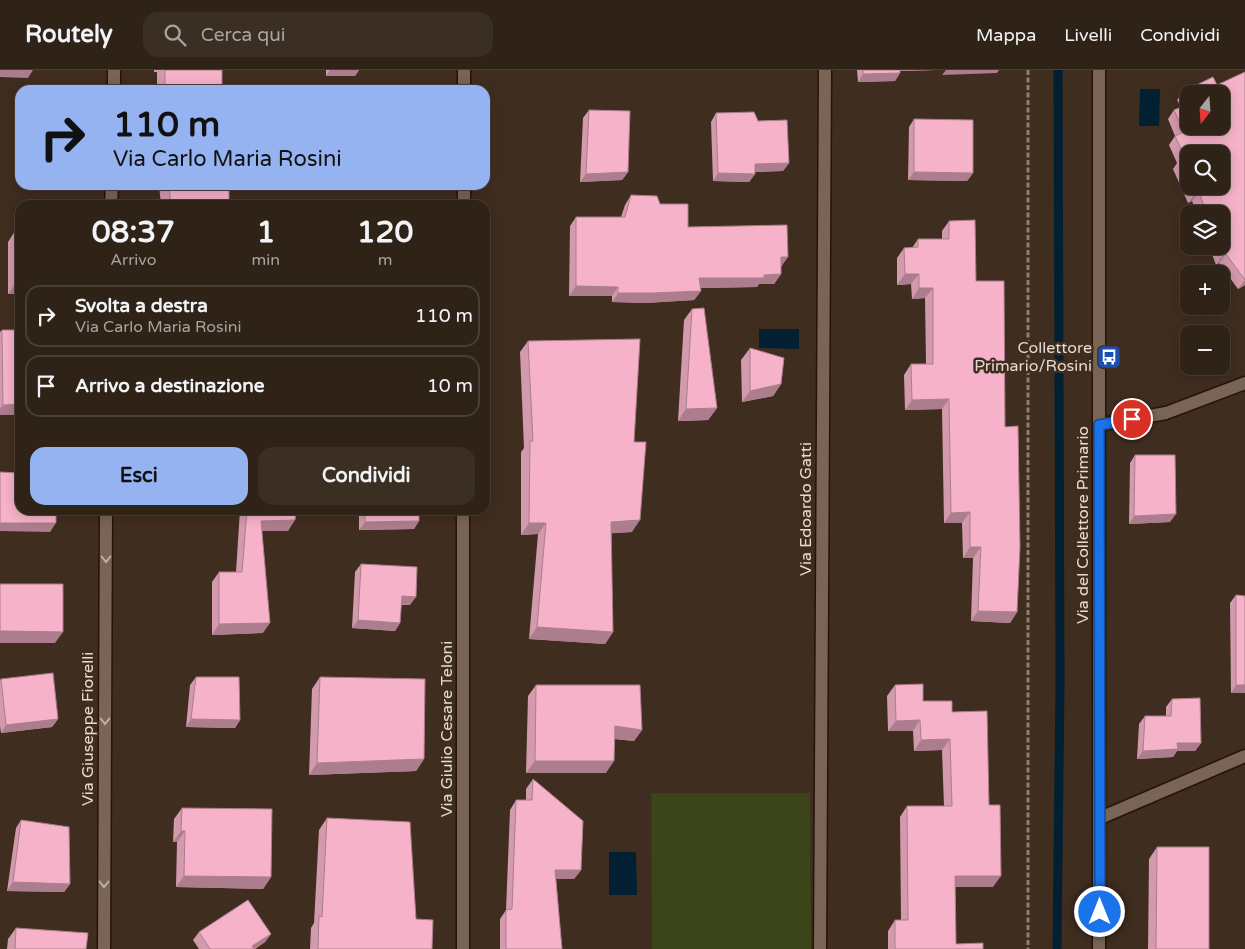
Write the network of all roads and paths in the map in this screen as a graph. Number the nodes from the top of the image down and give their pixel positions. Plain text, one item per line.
1 (114, 70) edge
2 (464, 70) edge
3 (825, 70) edge
4 (1028, 70) edge
5 (1099, 70) edge
6 (114, 85) edge
7 (464, 85) edge
8 (1245, 383) edge
9 (1099, 425) junction
10 (106, 515) edge
11 (463, 515) edge
12 (1245, 756) edge
13 (1100, 818) junction
14 (104, 949) edge
15 (463, 949) edge
16 (820, 949) edge
17 (1028, 949) edge
18 (1099, 949) edge

1 - 6 street
2 - 7 street
3 - 16 street, Via Edoardo Gatti
4 - 17 path
5 - 9 street, Via del Collettore Primario
8 - 9 street
9 - 13 street, Via del Collettore Primario
10 -> 14 street, Via Giuseppe Fiorelli
11 - 15 street, Via Giulio Cesare Teloni
12 - 13 street
13 - 18 street, Via del Collettore Primario

